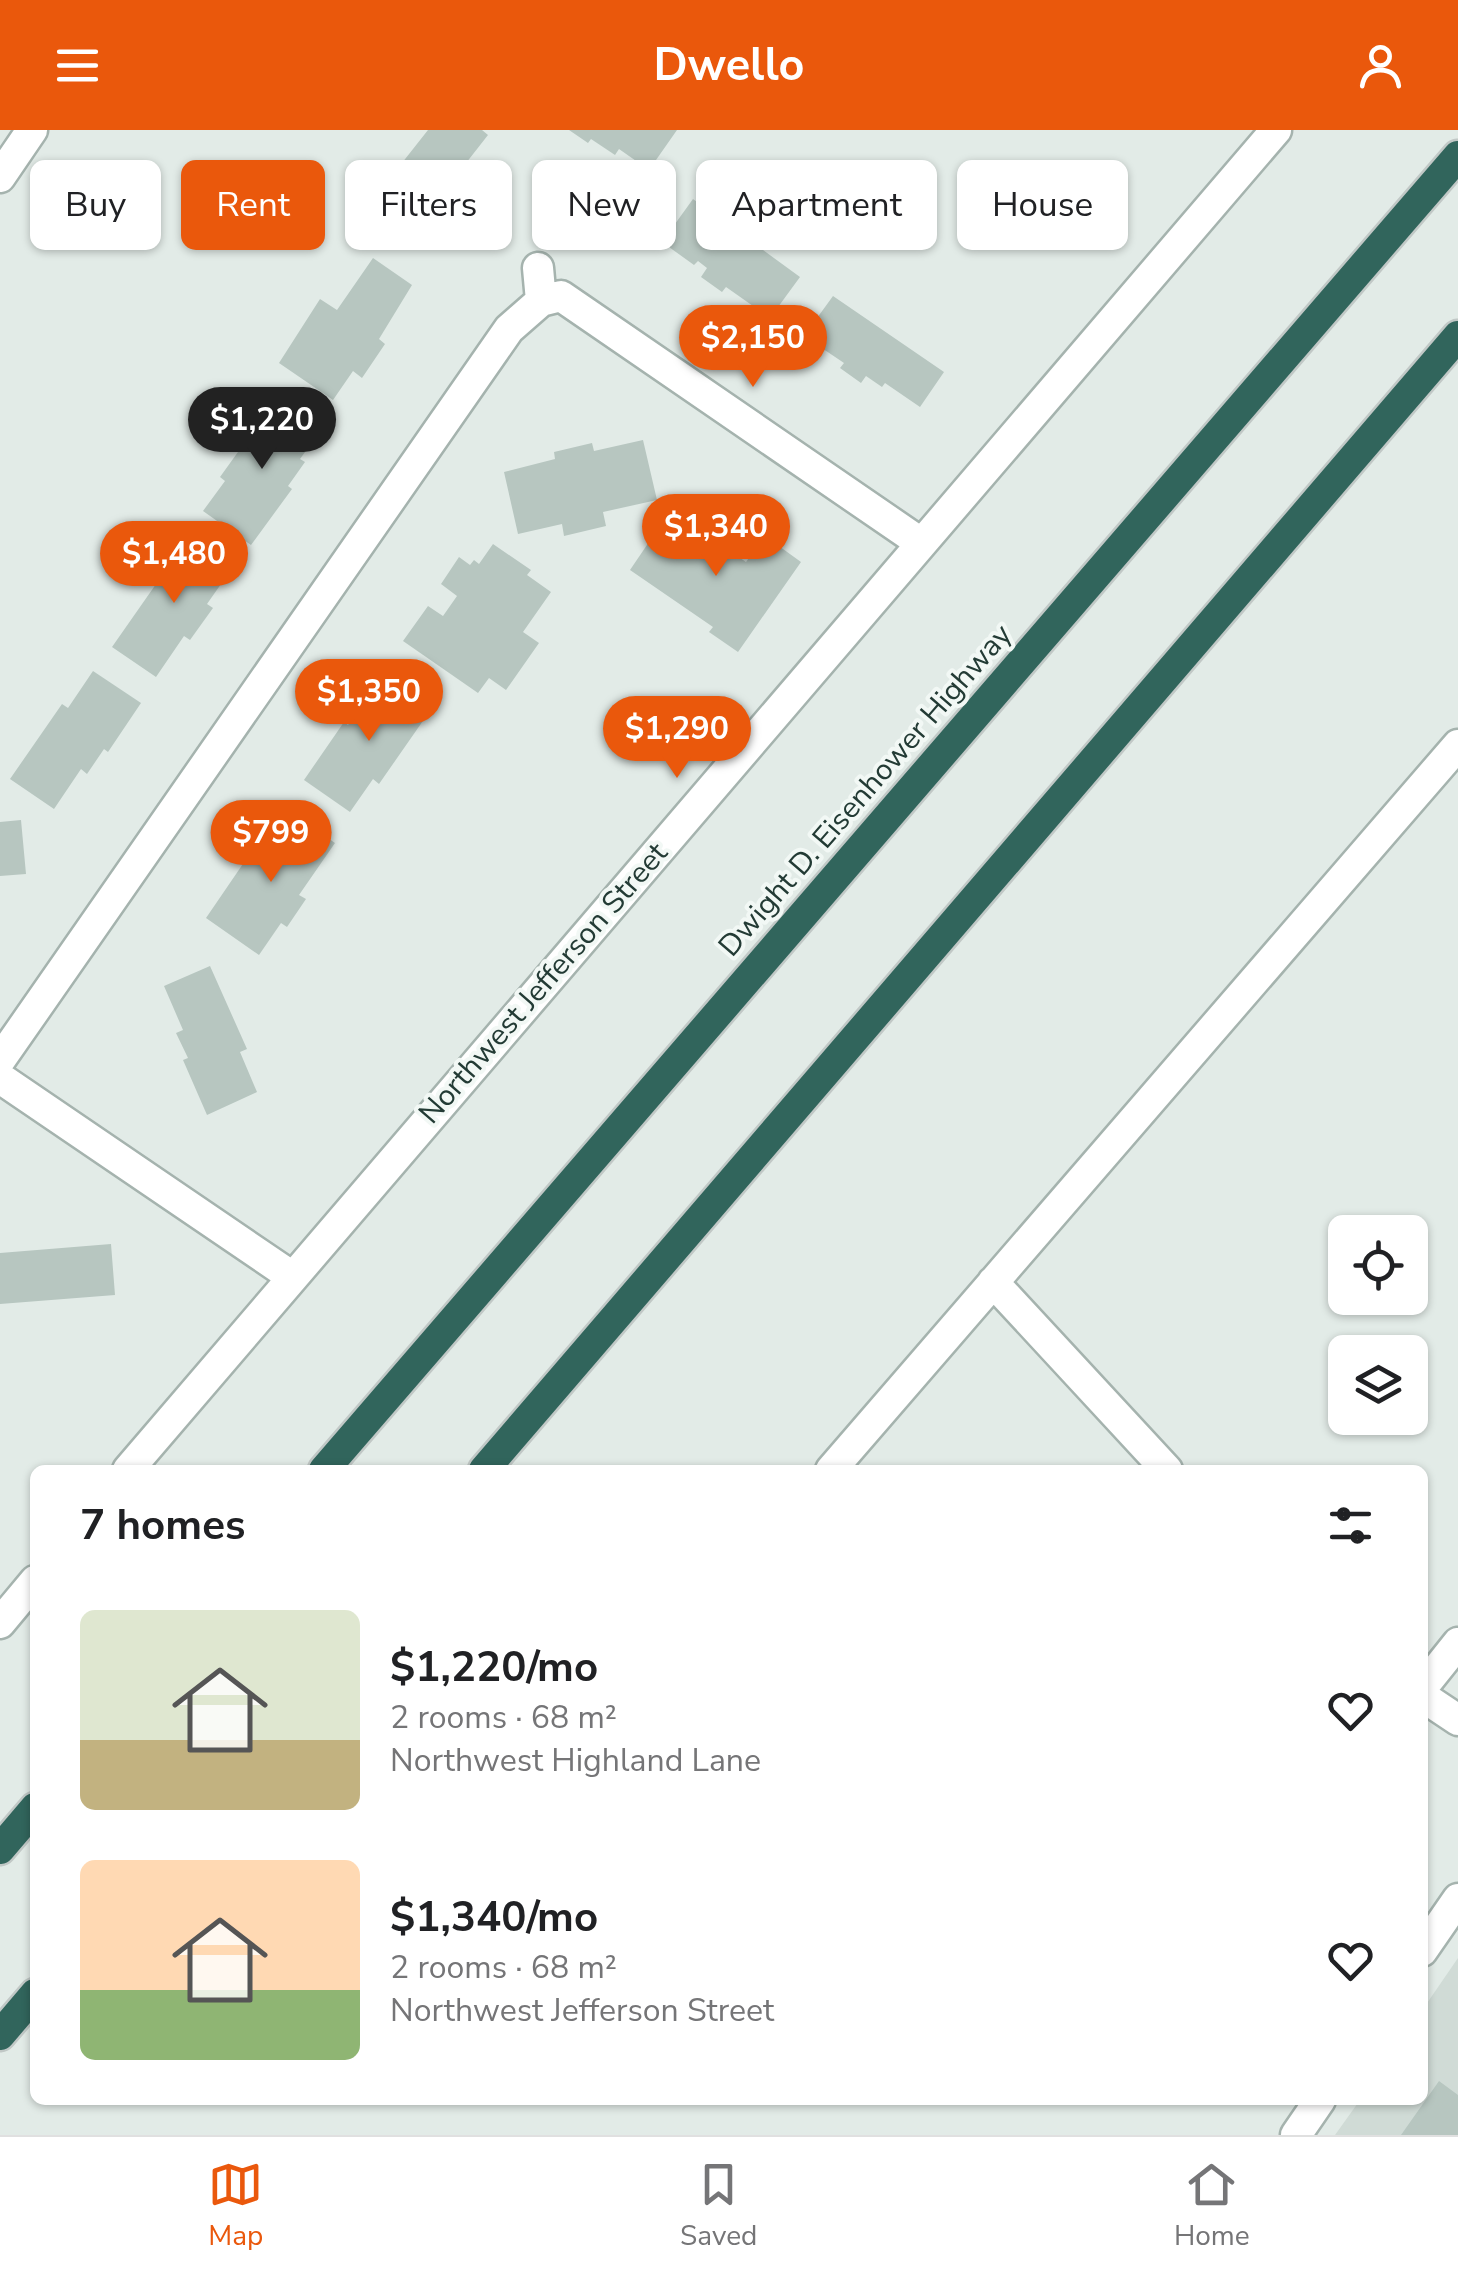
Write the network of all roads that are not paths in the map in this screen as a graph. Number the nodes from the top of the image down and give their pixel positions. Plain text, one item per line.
1 (32, 130) edge
2 (1273, 131) edge
3 (1458, 156) edge
4 (0, 177) edge
5 (538, 268) dead end
6 (541, 301) junction
7 (1458, 336) edge
8 (921, 543) junction
9 (1458, 745) edge
10 (0, 1060) edge
11 (0, 1078) edge
12 (291, 1276) junction
13 (993, 1282) junction
14 (132, 1465) edge
15 (328, 1465) edge
16 (488, 1465) edge
17 (835, 1465) edge
18 (1163, 1465) edge
19 (30, 1587) edge
20 (0, 1623) edge
21 (1458, 1642) edge
22 (1428, 1680) edge
23 (1428, 1700) edge
24 (1458, 1720) edge
25 (30, 1814) edge
26 (0, 1850) edge
27 (1458, 1900) edge
28 (1428, 1942) edge
29 (30, 2000) edge
30 (0, 2034) edge
31 (1317, 2105) edge
32 (1296, 2135) edge

1 - 4 street
2 - 8 street, Northwest Jefferson Street
3 - 15 highway, Dwight D. Eisenhower Highway
5 - 6 street
6 - 8 street
6 - 10 street
7 - 16 highway
8 - 12 street, Northwest Jefferson Street
9 - 13 street
11 - 12 street
12 - 14 street, Northwest Jefferson Street
13 - 17 street
13 - 18 street
19 - 20 street
21 - 22 street
23 - 24 street
25 - 26 highway
27 - 28 street
29 - 30 highway
31 - 32 street

